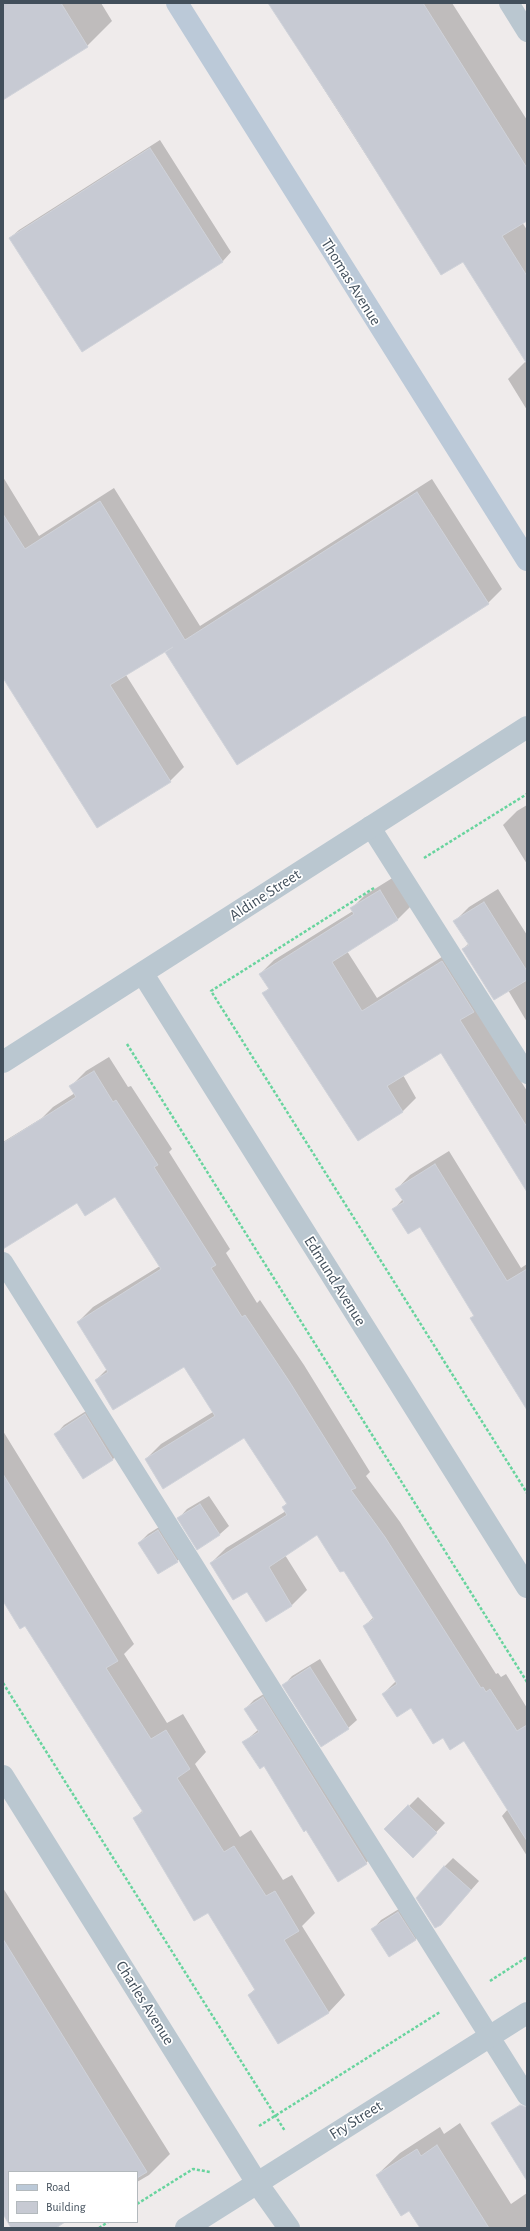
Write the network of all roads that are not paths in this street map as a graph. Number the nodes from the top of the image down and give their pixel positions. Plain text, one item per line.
1 (177, 3) edge
2 (509, 3) edge
3 (527, 32) edge
4 (527, 560) edge
5 (527, 727) edge
6 (370, 826) junction
7 (143, 974) junction
8 (3, 1062) edge
9 (527, 1074) edge
10 (3, 1262) edge
11 (527, 1587) edge
12 (3, 1776) edge
13 (527, 2013) edge
14 (489, 2037) junction
15 (527, 2096) edge
16 (257, 2182) junction
17 (186, 2228) edge
18 (289, 2228) edge

1 - 4 street, Thomas Avenue
2 - 3 lane
5 - 6 street, Aldine Street
6 - 7 street, Aldine Street
6 - 9 lane
7 - 8 street, Aldine Street
7 - 11 street, Edmund Avenue
10 - 14 lane
12 - 16 street, Charles Avenue
13 - 14 street, Fry Street
14 - 15 lane
14 - 16 street, Fry Street
16 - 17 street, Fry Street
16 - 18 street, Charles Avenue

